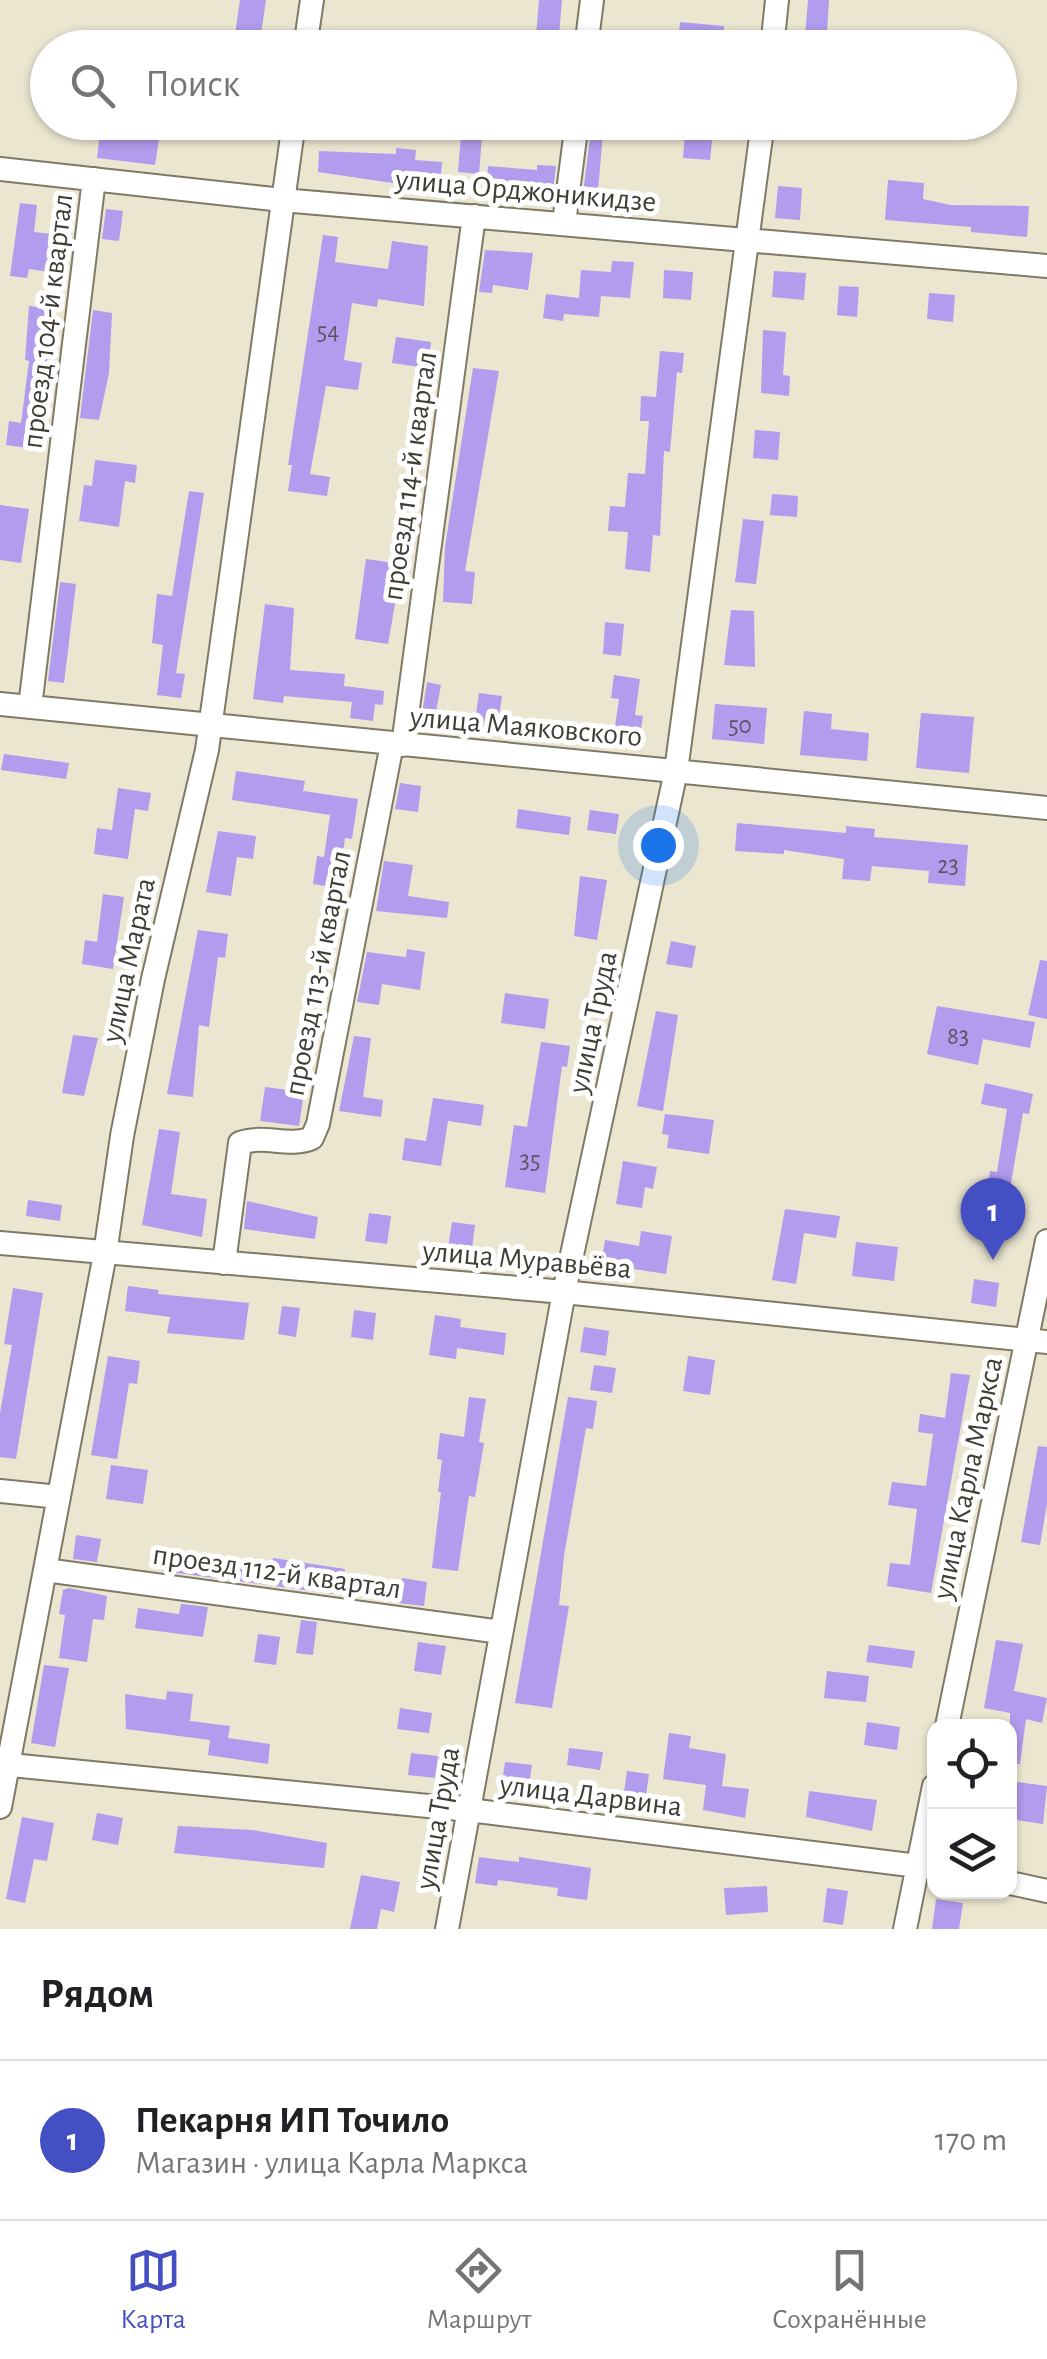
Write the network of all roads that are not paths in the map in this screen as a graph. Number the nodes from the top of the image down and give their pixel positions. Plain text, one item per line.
1 (312, 0) edge
2 (592, 0) edge
3 (778, 0) edge
4 (308, 30) edge
5 (588, 30) edge
6 (774, 30) edge
7 (291, 140) edge
8 (574, 140) edge
9 (761, 140) edge
10 (0, 169) edge
11 (94, 180) junction
12 (282, 200) junction
13 (474, 216) junction
14 (564, 223) junction
15 (750, 238) junction
16 (1047, 266) edge
17 (0, 704) edge
18 (30, 707) junction
19 (210, 726) junction
20 (398, 744) junction
21 (676, 771) junction
22 (1047, 808) edge
23 (1047, 1241) edge
24 (0, 1244) edge
25 (105, 1254) junction
26 (224, 1264) junction
27 (564, 1292) junction
28 (1037, 1341) edge
29 (0, 1491) edge
30 (59, 1496) junction
31 (45, 1570) junction
32 (502, 1632) junction
33 (949, 1719) edge
34 (4, 1764) edge
35 (0, 1807) edge
36 (932, 1809) edge
37 (469, 1810) junction
38 (926, 1867) edge
39 (1017, 1885) edge
40 (1047, 1891) edge
41 (447, 1929) edge
42 (905, 1929) edge

1 - 4 street
2 - 5 street
3 - 6 street
7 - 12 street, улица Марата
8 - 14 street
9 - 15 street, улица Труда
10 - 11 street, улица Орджоникидзе
11 - 12 street, улица Орджоникидзе
11 - 18 street, проезд 104-й квартал
12 - 13 street, улица Орджоникидзе
12 - 19 street, улица Марата
13 - 14 street, улица Орджоникидзе
13 - 20 street, проезд 114-й квартал
14 - 15 street, улица Орджоникидзе
15 - 16 street, улица Орджоникидзе
15 - 21 street, улица Труда
17 - 18 street, улица Маяковского
18 - 19 street, улица Маяковского
19 - 20 street, улица Маяковского
19 - 25 street, улица Марата
20 - 21 street, улица Маяковского
20 - 26 street, проезд 113-й квартал
21 - 22 street, улица Маяковского
21 - 27 street, улица Труда
23 - 28 street, улица Карла Маркса
24 - 25 street, улица Муравьёва
25 - 26 street, улица Муравьёва
25 - 30 street, улица Марата
26 - 27 street, улица Муравьёва
27 - 28 street, улица Муравьёва
27 - 32 street, улица Труда
28 - 33 street, улица Карла Маркса
29 - 30 street
30 - 31 street, улица Марата
31 - 32 street, проезд 112-й квартал
31 - 34 street, улица Марата
32 - 37 street, улица Труда
34 - 35 street, улица Марата
34 - 37 street, улица Дарвина
36 - 38 street
37 - 38 street, улица Дарвина
37 - 41 street, улица Труда
38 - 42 street
39 - 40 street

